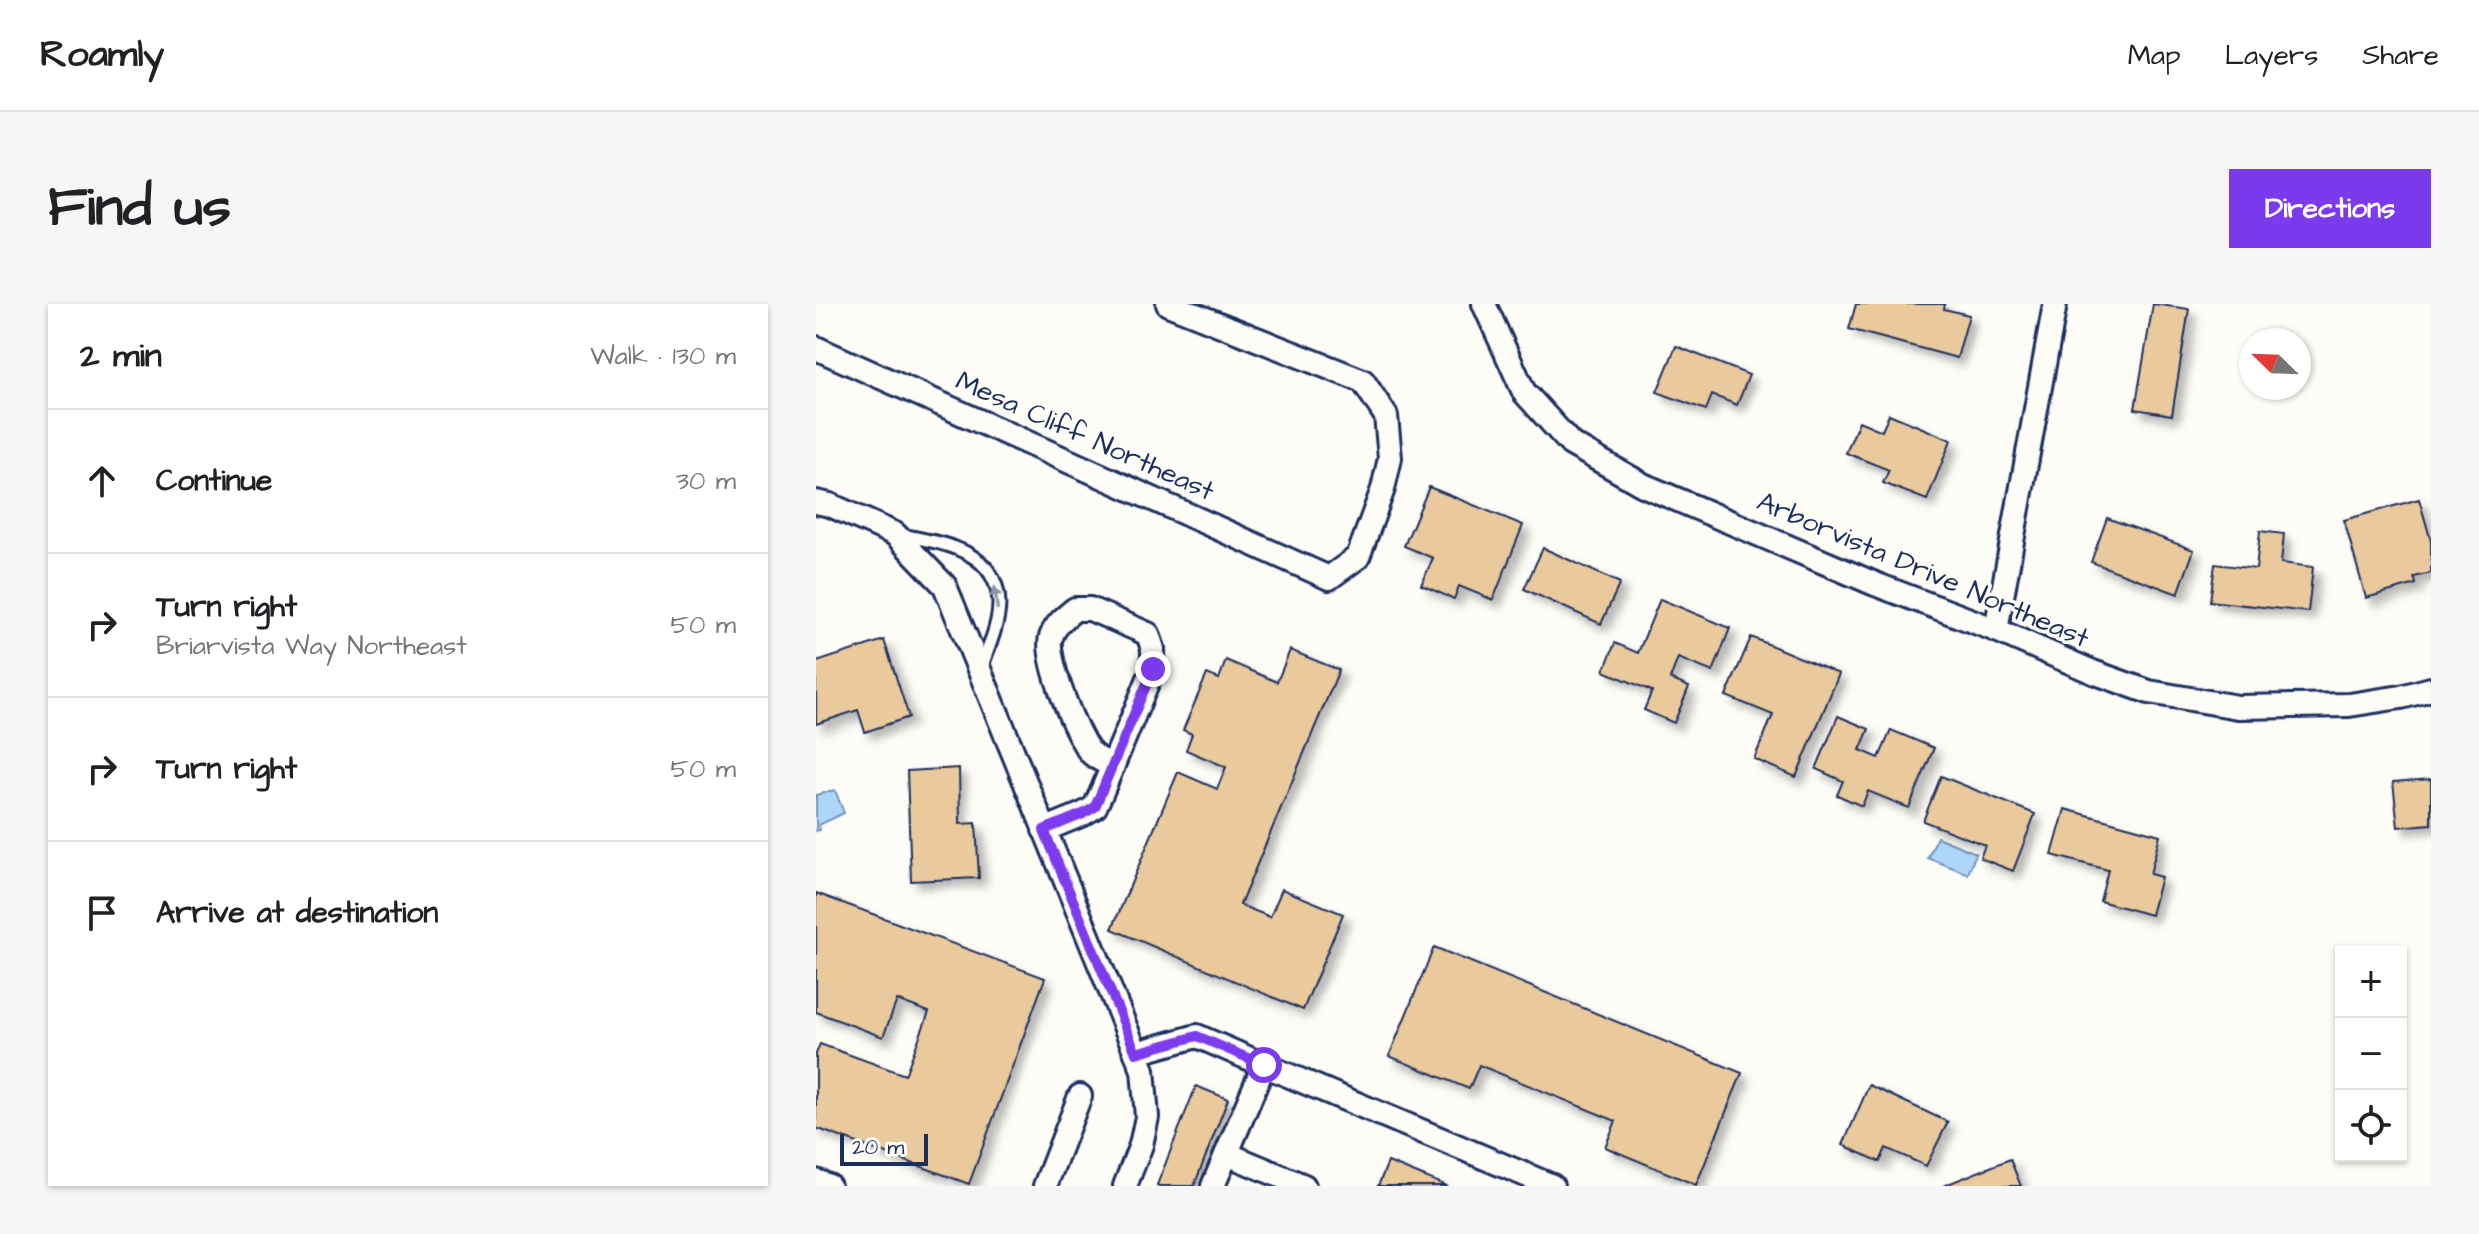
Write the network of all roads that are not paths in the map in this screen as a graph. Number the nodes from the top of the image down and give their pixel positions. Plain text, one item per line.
1 (1168, 304) edge
2 (1484, 304) edge
3 (2055, 304) edge
4 (816, 348) edge
5 (816, 502) edge
6 (895, 534) junction
7 (1996, 630) junction
8 (979, 673) junction
9 (2431, 689) edge
10 (1113, 766) junction
11 (1044, 830) junction
12 (1136, 1053) junction
13 (1264, 1065) junction
14 (1080, 1096) dead end
15 (1227, 1154) junction
16 (816, 1181) edge
17 (829, 1186) edge
18 (1045, 1186) edge
19 (1125, 1186) edge
20 (1213, 1186) edge
21 (1304, 1186) edge
22 (1552, 1186) edge

1 - 4 street, Mesa Cliff Northeast
2 - 7 street, Arborvista Drive Northeast
3 - 7 street
5 - 6 street
6 - 8 street
8 -> 6 lane
7 - 9 street, Arborvista Drive Northeast
8 - 11 street
10 - 10 street
10 - 11 street
11 - 12 street
12 - 13 street
12 - 19 street
13 - 15 street
13 - 22 street
14 - 18 street
15 - 20 street
15 - 21 street
16 - 17 street

